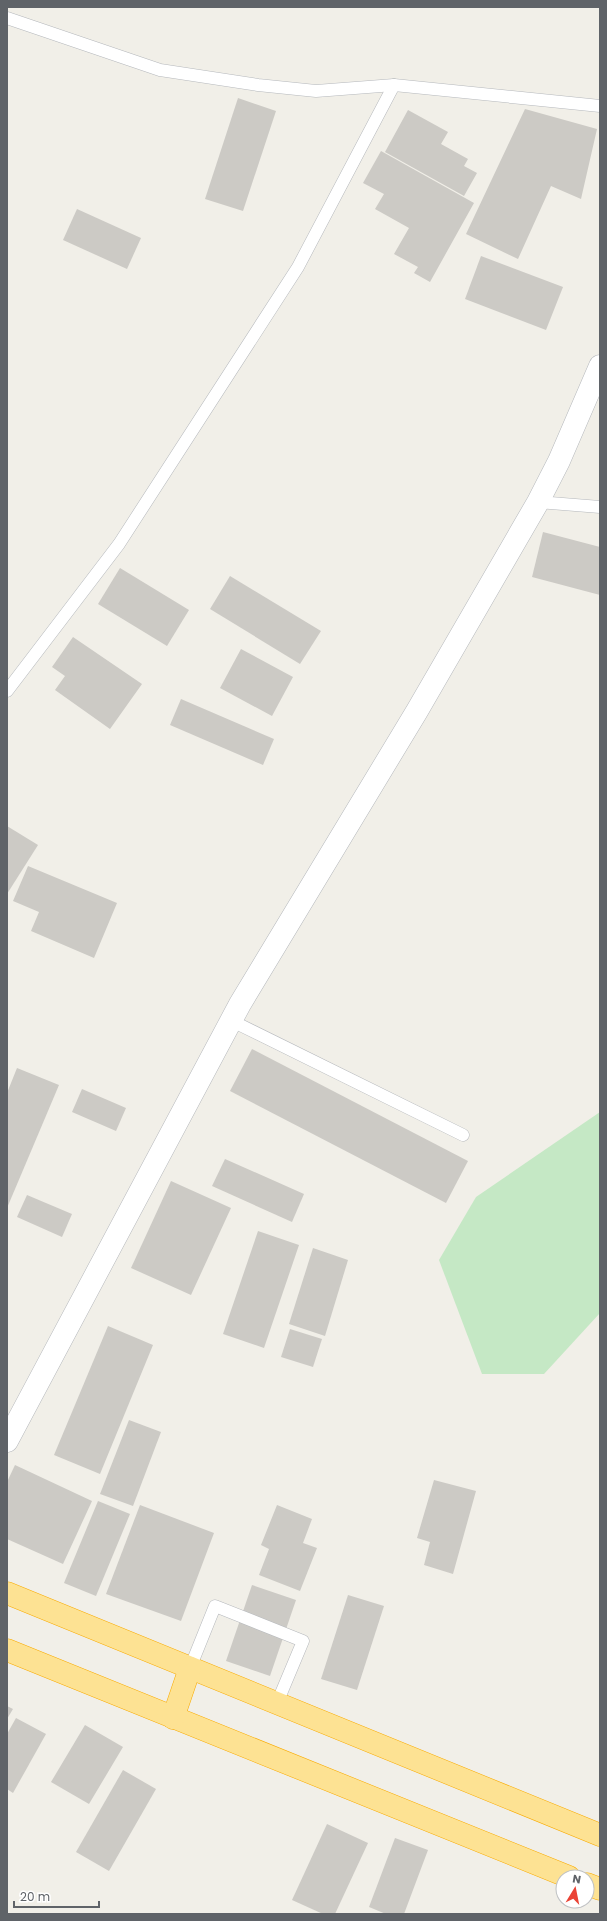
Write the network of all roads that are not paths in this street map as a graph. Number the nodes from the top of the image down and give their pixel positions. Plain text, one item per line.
1 (7, 18) edge
2 (394, 85) junction
3 (600, 106) edge
4 (600, 366) edge
5 (538, 502) junction
6 (600, 507) edge
7 (7, 691) edge
8 (232, 1021) junction
9 (463, 1135) dead end
10 (7, 1441) edge
11 (7, 1593) edge
12 (7, 1650) edge
13 (190, 1668) junction
14 (278, 1703) junction
15 (173, 1718) junction
16 (600, 1835) edge
17 (555, 1871) edge

1 - 2 lane
2 - 3 lane
2 - 7 lane
4 - 5 street
5 - 6 lane
5 - 8 street
8 - 9 lane
8 - 10 street
11 - 13 highway
12 - 15 highway
13 - 14 highway
13 - 14 lane
13 - 15 highway
14 - 16 highway
15 - 17 highway

